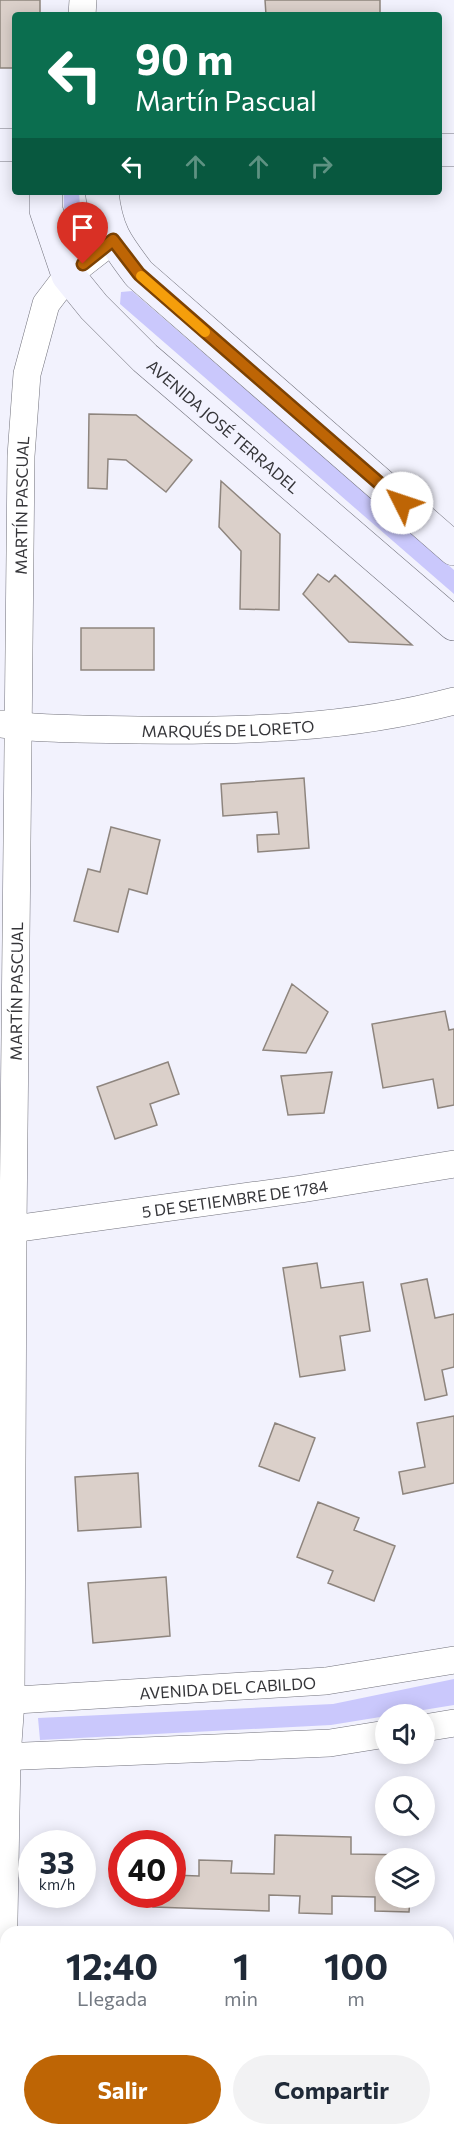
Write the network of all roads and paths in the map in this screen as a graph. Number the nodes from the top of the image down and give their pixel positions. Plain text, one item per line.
1 (46, 195) edge
2 (102, 195) edge
3 (113, 240) junction
4 (68, 275) junction
5 (454, 549) edge
6 (454, 624) edge
7 (454, 702) edge
8 (9, 725) edge
9 (454, 1164) edge
10 (13, 1229) junction
11 (454, 1660) edge
12 (6, 1701) edge
13 (454, 1723) edge
14 (435, 1726) edge
15 (375, 1736) edge
16 (3, 1757) edge
17 (2, 1926) edge

1 - 4 street, AVENIDA JOSÉ TERRADEL
2 - 3 street
3 - 4 street, MARTÍN PASCUAL
3 - 5 street
4 - 6 street, AVENIDA JOSÉ TERRADEL
4 - 8 street, MARTÍN PASCUAL
7 - 8 street, MARQUÉS DE LORETO
8 - 10 street, MARTÍN PASCUAL
9 - 10 street, 5 DE SETIEMBRE DE 1784
10 - 12 street, MARTÍN PASCUAL
11 - 12 street, AVENIDA DEL CABILDO
12 - 16 street, MARTÍN PASCUAL
13 - 14 street
15 - 16 street
16 - 17 street, MARTÍN PASCUAL

